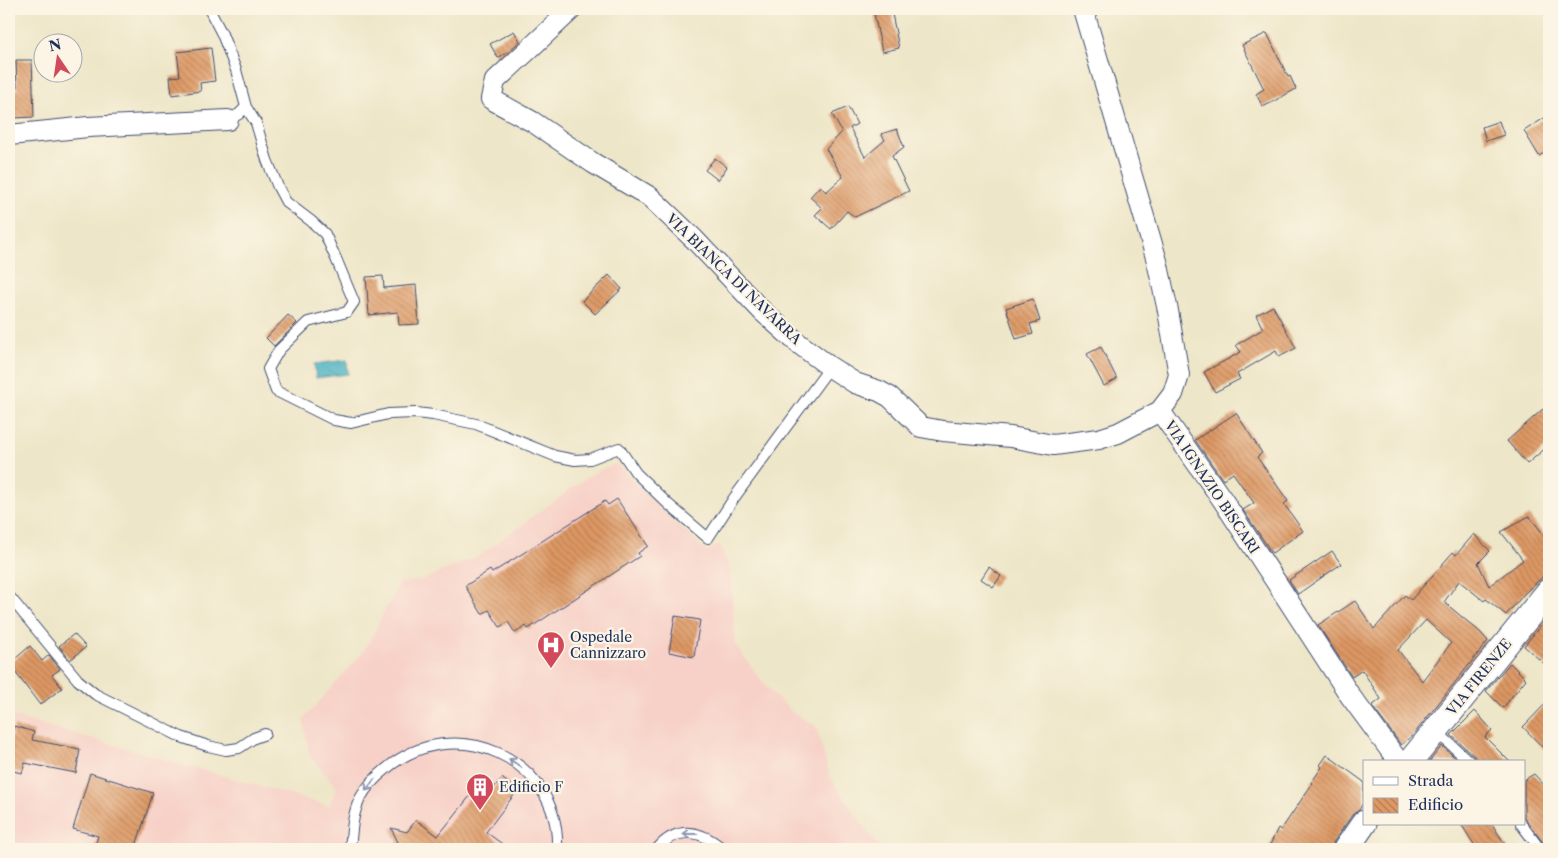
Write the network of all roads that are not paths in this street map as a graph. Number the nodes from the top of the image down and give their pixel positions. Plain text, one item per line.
1 (209, 9) edge
2 (572, 9) edge
3 (1083, 9) edge
4 (246, 107) junction
5 (228, 120) joint
6 (9, 135) edge
7 (830, 368) junction
8 (1160, 411) junction
9 (1549, 592) edge
10 (9, 596) edge
11 (1435, 730) junction
12 (265, 734) dead end
13 (1398, 760) edge
14 (1412, 760) edge
15 (1468, 760) edge
16 (1363, 824) edge
17 (1522, 826) edge
18 (350, 849) edge
19 (557, 849) edge
20 (657, 849) edge
21 (724, 849) edge
22 (1346, 849) edge
23 (1540, 849) edge

1 - 4 lane
2 - 7 street, VIA BIANCA DI NAVARRA
3 - 8 street, VIA IGNAZIO BISCARI
4 - 5 lane
4 - 7 lane
5 - 6 street
7 - 8 street, VIA BIANCA DI NAVARRA
8 - 13 street, VIA IGNAZIO BISCARI
9 - 11 street, VIA FIRENZE
10 - 12 lane
11 - 14 street, VIA FIRENZE
11 - 15 lane
16 - 22 street
17 - 23 lane
19 -> 18 lane
21 -> 20 lane

